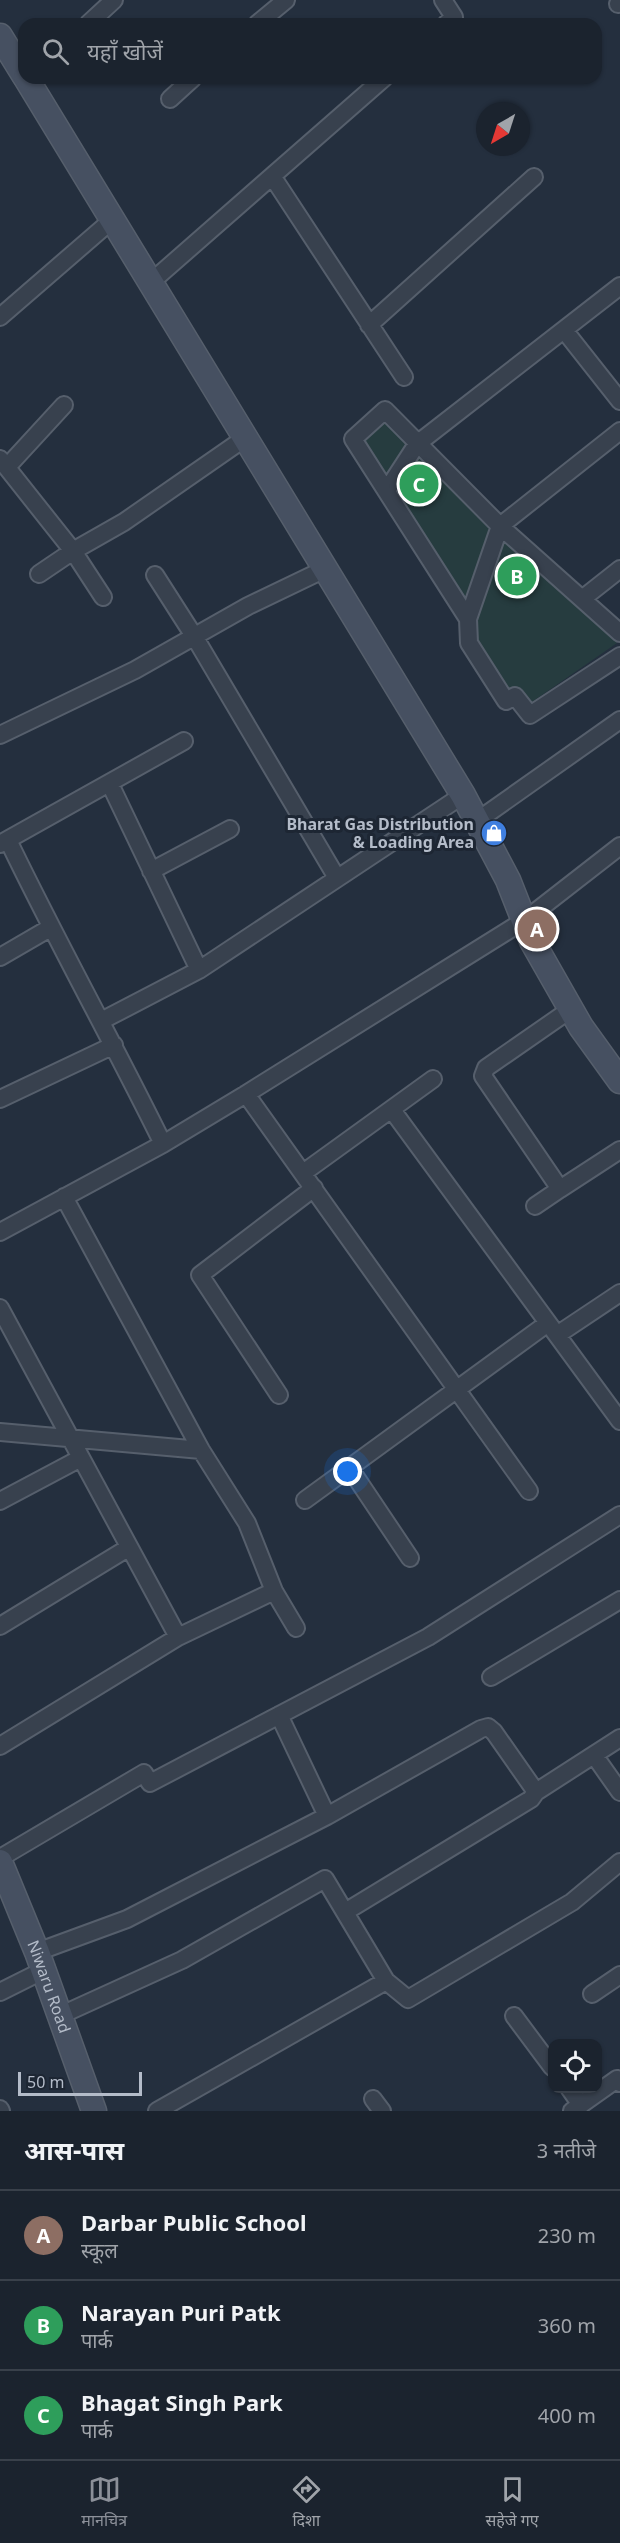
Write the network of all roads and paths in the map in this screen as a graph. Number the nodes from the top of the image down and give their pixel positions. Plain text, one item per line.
1 (114, 0) edge
2 (286, 0) edge
3 (443, 0) edge
4 (94, 18) edge
5 (264, 18) edge
6 (453, 18) edge
7 (0, 36) edge
8 (18, 66) edge
9 (29, 84) edge
10 (186, 84) edge
11 (377, 84) edge
12 (170, 99) dead end
13 (272, 176) junction
14 (534, 177) dead end
15 (112, 220) junction
16 (150, 283) junction
17 (620, 286) edge
18 (0, 317) edge
19 (369, 325) junction
20 (564, 330) junction
21 (404, 377) dead end
22 (620, 401) edge
23 (64, 405) dead end
24 (620, 431) edge
25 (245, 438) junction
26 (417, 444) junction
27 (3, 463) edge
28 (387, 490) junction
29 (500, 526) junction
30 (73, 551) junction
31 (325, 569) junction
32 (620, 569) edge
33 (39, 574) dead end
34 (155, 575) dead end
35 (103, 597) dead end
36 (582, 599) junction
37 (468, 619) junction
38 (620, 633) edge
39 (194, 636) junction
40 (620, 656) edge
41 (620, 720) edge
42 (0, 735) edge
43 (184, 741) dead end
44 (110, 784) junction
45 (463, 795) junction
46 (477, 821) junction
47 (230, 829) dead end
48 (4, 842) edge
49 (620, 846) edge
50 (151, 871) junction
51 (337, 878) junction
52 (525, 920) junction
53 (50, 928) junction
54 (0, 957) edge
55 (199, 970) junction
56 (572, 1009) junction
57 (101, 1021) junction
58 (114, 1045) junction
59 (433, 1079) dead end
60 (620, 1081) edge
61 (246, 1094) junction
62 (0, 1099) edge
63 (392, 1110) junction
64 (163, 1144) junction
65 (620, 1150) edge
66 (303, 1173) junction
67 (314, 1188) junction
68 (560, 1189) junction
69 (64, 1197) junction
70 (535, 1206) dead end
71 (0, 1232) edge
72 (620, 1293) edge
73 (0, 1308) edge
74 (553, 1329) junction
75 (457, 1390) junction
76 (279, 1395) dead end
77 (620, 1421) edge
78 (0, 1432) edge
79 (71, 1438) junction
80 (201, 1450) junction
81 (81, 1458) junction
82 (349, 1467) junction
83 (529, 1491) dead end
84 (304, 1500) dead end
85 (0, 1501) edge
86 (620, 1515) edge
87 (129, 1548) junction
88 (410, 1558) dead end
89 (274, 1591) junction
90 (620, 1600) edge
91 (0, 1626) edge
92 (296, 1628) dead end
93 (178, 1637) junction
94 (491, 1677) dead end
95 (279, 1715) junction
96 (620, 1738) edge
97 (0, 1746) edge
98 (594, 1755) junction
99 (536, 1792) junction
100 (620, 1792) edge
101 (327, 1816) junction
102 (620, 1862) edge
103 (1, 1867) edge
104 (345, 1912) junction
105 (39, 1962) junction
106 (620, 1975) edge
107 (386, 1981) junction
108 (0, 1992) edge
109 (592, 1994) dead end
110 (59, 2016) junction
111 (514, 2016) dead end
112 (548, 2062) edge
113 (620, 2083) edge
114 (571, 2093) edge
115 (576, 2108) edge
116 (94, 2111) edge
117 (158, 2111) edge

1 - 4 street
2 - 5 street
3 - 6 street
7 - 8 street
9 - 15 street
10 - 12 street
11 - 13 street
13 - 16 street
13 - 19 street
14 - 19 street
15 - 16 street
15 - 18 street
16 - 25 street
17 - 20 street
19 - 21 street
20 - 22 street
20 - 26 street
23 - 27 street
24 - 29 street
25 - 30 street
25 - 31 street
26 - 28 street
26 - 28 street
26 - 29 street
27 - 30 street
28 - 37 street
29 - 36 street
29 - 37 street
30 - 33 street
30 - 35 street
31 - 39 street
31 - 45 street
32 - 36 street
34 - 39 street
36 - 38 street
37 - 40 street
39 - 42 street
39 - 51 street
41 - 46 street
43 - 44 street
44 - 48 street
44 - 50 street
45 - 46 street
45 - 51 street
46 - 52 street
47 - 50 street
48 - 53 street
49 - 52 street
50 - 55 street
51 - 55 street
52 - 56 street
52 - 61 street
53 - 54 street
53 - 57 street
55 - 57 street
56 - 60 street
56 - 68 street
57 - 58 street
58 - 62 street
58 - 64 street
59 - 63 street
61 - 64 street
61 - 66 street
63 - 66 street
63 - 74 street
64 - 69 street
65 - 68 street
66 - 67 street
67 - 75 street
67 - 76 street
68 - 70 street
69 - 71 street
69 - 80 street
72 - 74 street
73 - 79 street
74 - 75 street
74 - 77 street
75 - 82 street
75 - 83 street
78 - 79 street
79 - 80 street
79 - 81 street
80 - 89 street
81 - 85 street
81 - 87 street
82 - 84 street
82 - 88 street
86 - 95 street
87 - 91 street
87 - 93 street
89 - 92 street
89 - 93 street
90 - 94 street
93 - 97 street
95 - 101 street
95 - 103 street
96 - 98 street
98 - 99 street
98 - 100 street
99 - 101 street
99 - 104 street
101 - 105 street
102 - 107 street
103 - 105 street, Niwaru Road
104 - 107 street
104 - 110 street
105 - 108 street
105 - 110 street, Niwaru Road
106 - 109 street
107 - 117 street
110 - 116 street, Niwaru Road
111 - 112 street
113 - 115 street
114 - 115 street

